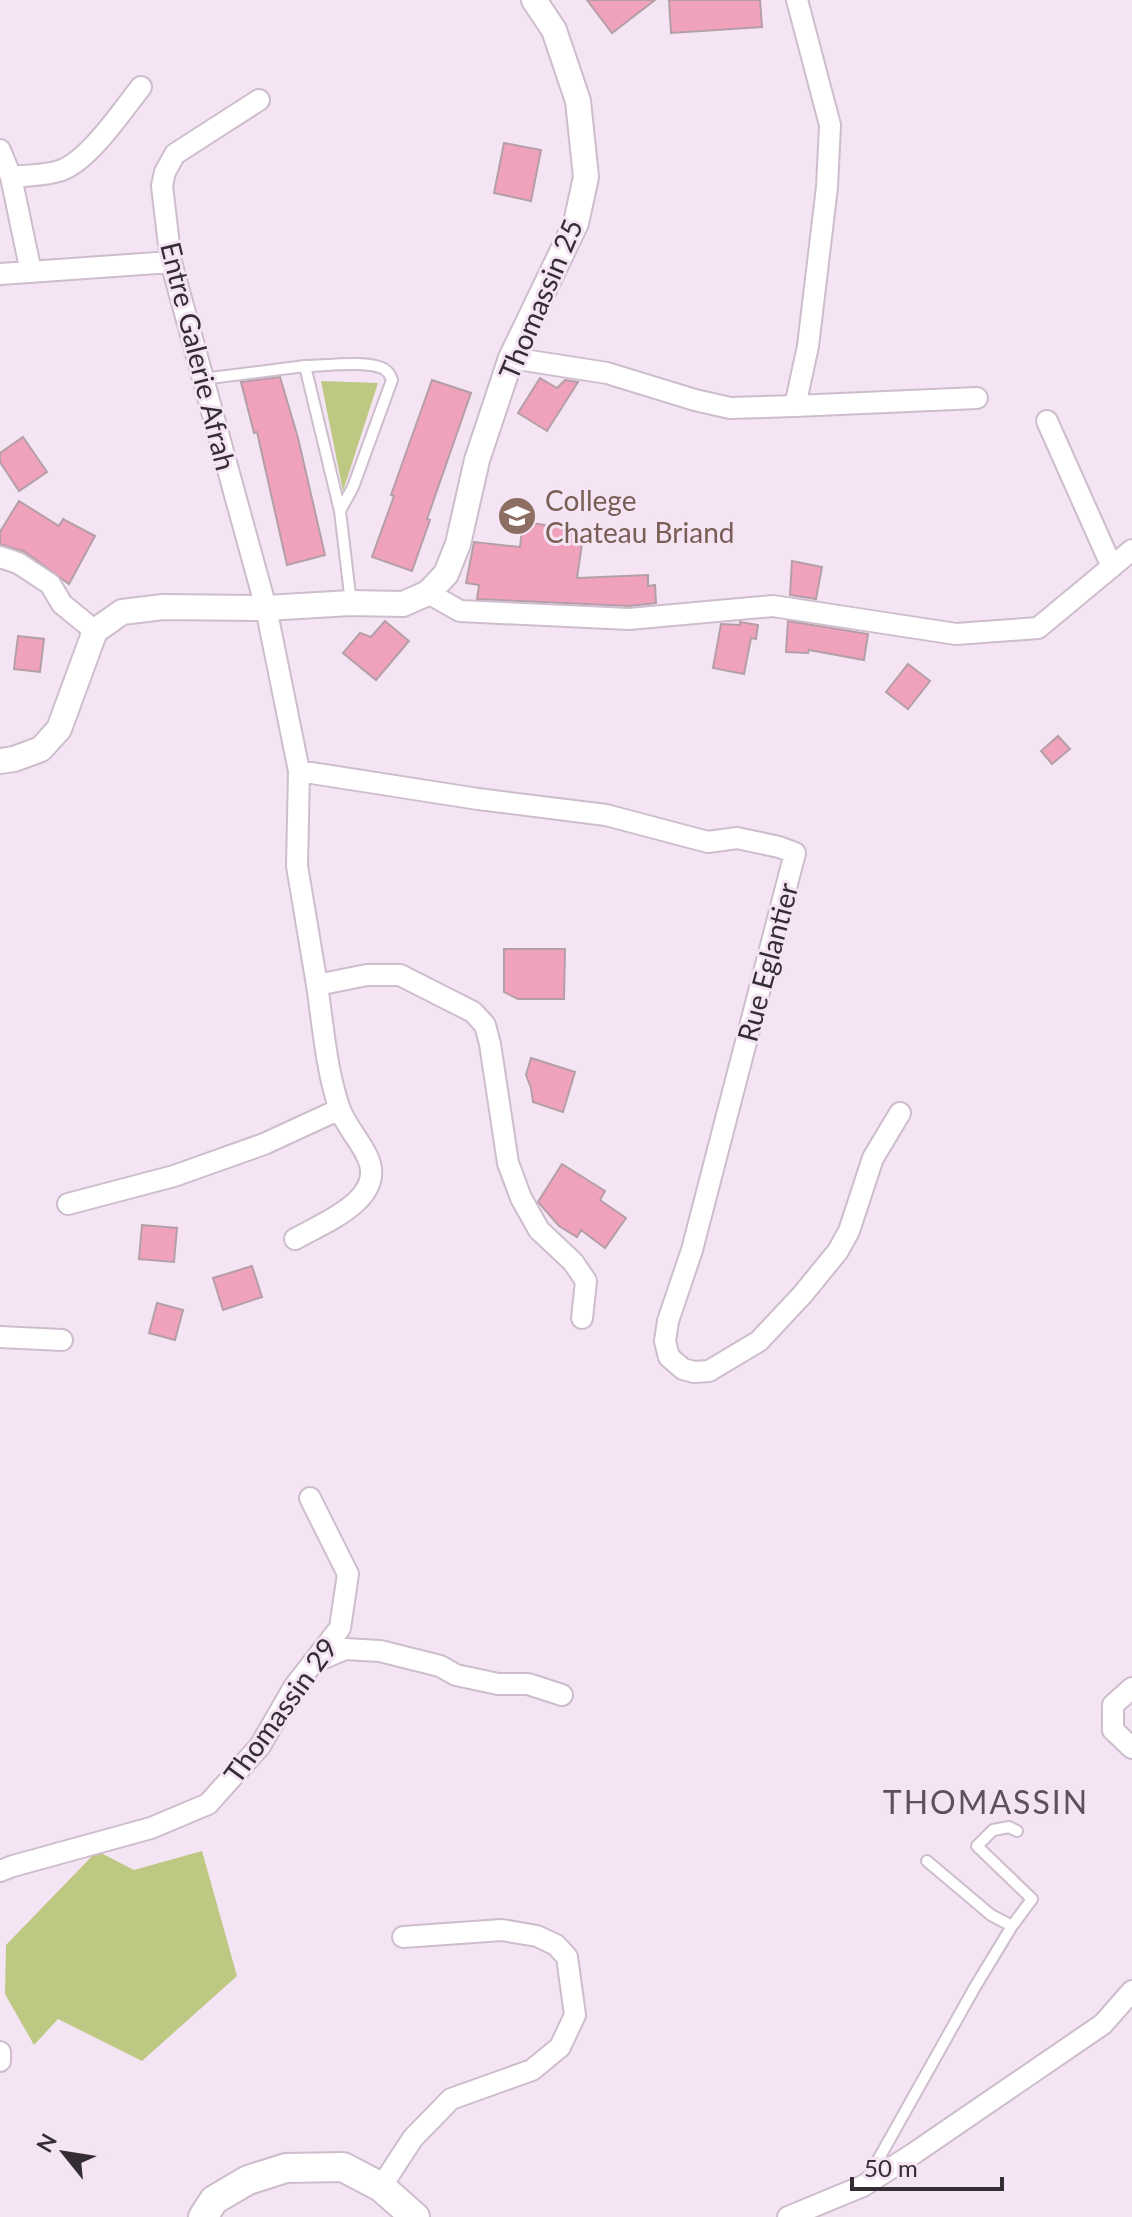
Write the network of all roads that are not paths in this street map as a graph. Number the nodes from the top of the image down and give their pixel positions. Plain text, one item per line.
1 (534, 0) edge
2 (797, 0) edge
3 (141, 87) dead end
4 (259, 100) dead end
5 (0, 150) edge
6 (11, 177) junction
7 (171, 262) junction
8 (31, 272) junction
9 (0, 274) edge
10 (511, 358) junction
11 (305, 366) junction
12 (202, 379) junction
13 (977, 398) dead end
14 (795, 406) junction
15 (1047, 421) dead end
16 (340, 511) junction
17 (1132, 550) edge
18 (0, 557) edge
19 (1112, 567) junction
20 (428, 593) junction
21 (351, 603) junction
22 (266, 608) junction
23 (95, 631) junction
24 (0, 761) edge
25 (299, 771) junction
26 (317, 985) junction
27 (340, 1109) junction
28 (900, 1113) dead end
29 (68, 1204) dead end
30 (295, 1239) dead end
31 (582, 1318) dead end
32 (0, 1337) edge
33 (62, 1340) dead end
34 (310, 1498) dead end
35 (313, 1663) junction
36 (1132, 1688) edge
37 (562, 1695) dead end
38 (1132, 1748) edge
39 (1017, 1831) dead end
40 (927, 1861) dead end
41 (0, 1871) edge
42 (1012, 1926) junction
43 (403, 1937) dead end
44 (1132, 1991) edge
45 (0, 2052) edge
46 (0, 2061) edge
47 (863, 2186) junction
48 (381, 2187) junction
49 (203, 2217) edge
50 (415, 2217) edge
51 (788, 2217) edge

1 - 10 street, Thomassin 25
2 - 14 street
3 - 6 street
4 - 7 street, Entre Galerie Afrah
5 - 6 street
6 - 8 street
7 - 8 street
7 - 12 street, Entre Galerie Afrah
8 - 9 street
10 - 14 street
10 - 20 street, Thomassin 25
11 - 12 lane
11 - 16 lane
11 - 16 lane
12 - 22 street, Entre Galerie Afrah
13 - 14 street
15 - 19 street
16 - 21 lane
17 - 19 street
18 - 23 street
19 - 20 street
20 - 21 street
21 - 22 street
22 - 23 street
22 - 25 street
23 - 24 street
25 - 26 street
25 - 28 street, Rue Eglantier
26 - 27 street
26 - 31 street
27 - 29 street
27 - 30 street
32 - 33 street
34 - 35 street, Thomassin 29
35 - 37 street
35 - 41 street, Thomassin 29
36 - 38 street
39 - 42 lane
40 - 42 lane
42 - 47 lane
43 - 48 street
44 - 47 street
45 - 46 street
47 - 51 street
48 - 49 main road
48 - 50 main road

